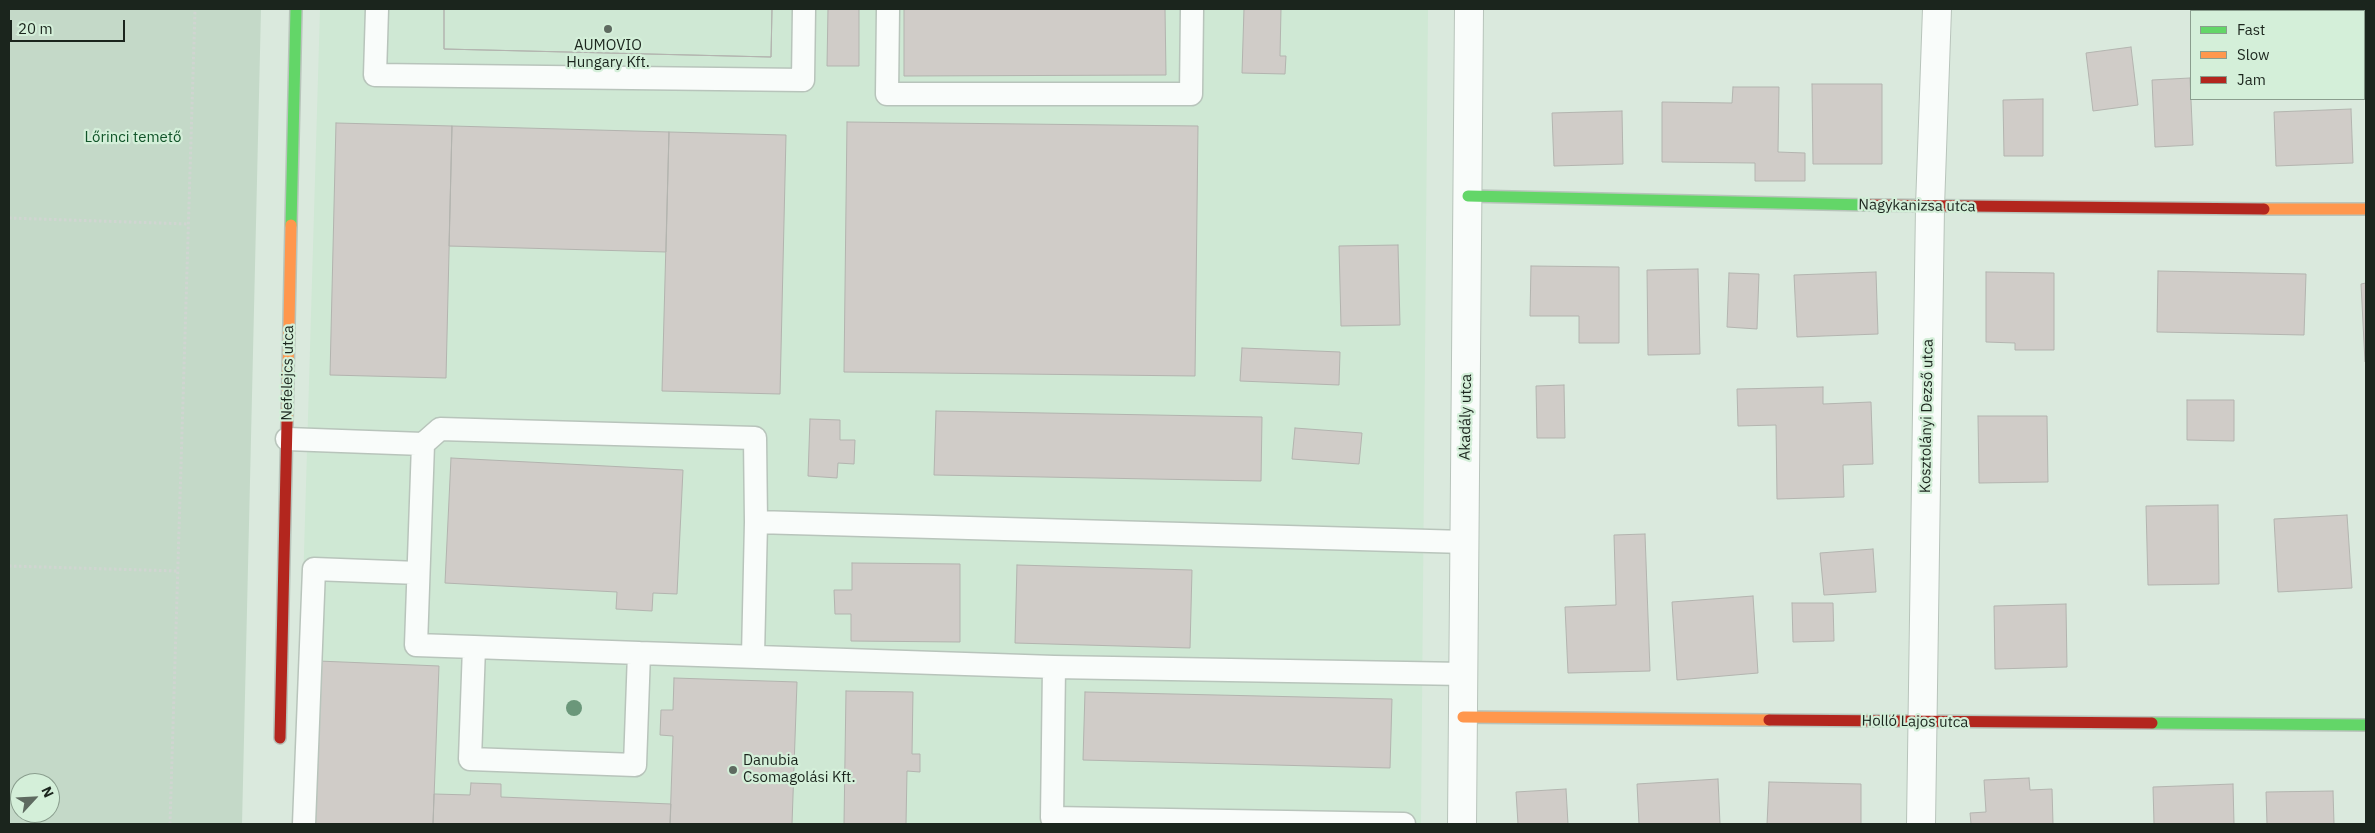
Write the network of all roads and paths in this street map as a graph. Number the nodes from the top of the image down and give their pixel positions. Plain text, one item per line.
1 (195, 9) edge
2 (296, 9) edge
3 (377, 9) edge
4 (804, 9) edge
5 (888, 9) edge
6 (1192, 9) edge
7 (1469, 9) edge
8 (1936, 9) edge
9 (1468, 196) junction
10 (1930, 207) junction
11 (2366, 209) edge
12 (9, 218) edge
13 (188, 224) junction
14 (286, 439) junction
15 (424, 444) junction
16 (756, 522) junction
17 (1465, 542) junction
18 (9, 566) edge
19 (178, 571) junction
20 (418, 573) junction
21 (474, 648) junction
22 (639, 653) junction
23 (753, 656) junction
24 (1054, 667) junction
25 (1464, 674) junction
26 (1464, 717) junction
27 (1923, 722) junction
28 (2366, 725) edge
29 (280, 738) dead end
30 (170, 824) edge
31 (304, 824) edge
32 (1404, 824) edge
33 (1462, 824) edge
34 (1921, 824) edge

1 - 13 path
2 - 14 street, Nefelejcs utca
3 - 4 lane
5 - 6 lane
7 - 9 street, Akadály utca
8 - 10 street, Kosztolányi Dezső utca
9 - 10 street, Nagykanizsa utca
9 - 17 street, Akadály utca
10 - 11 street, Nagykanizsa utca
10 - 27 street, Kosztolányi Dezső utca
12 - 13 path
13 - 19 path
14 - 15 lane
14 - 29 street, Nefelejcs utca
15 - 16 lane
15 - 20 lane
16 - 17 lane
16 - 23 lane
17 - 25 street, Akadály utca
18 - 19 path
19 - 30 path
20 - 21 lane
20 - 31 lane
21 - 22 lane
21 - 22 lane
22 - 23 lane
23 - 24 lane
24 - 25 lane
24 - 32 lane
25 - 26 street, Akadály utca
26 - 27 street, Holló Lajos utca
26 - 33 street, Akadály utca
27 - 28 street, Holló Lajos utca
27 - 34 street, Kosztolányi Dezső utca

